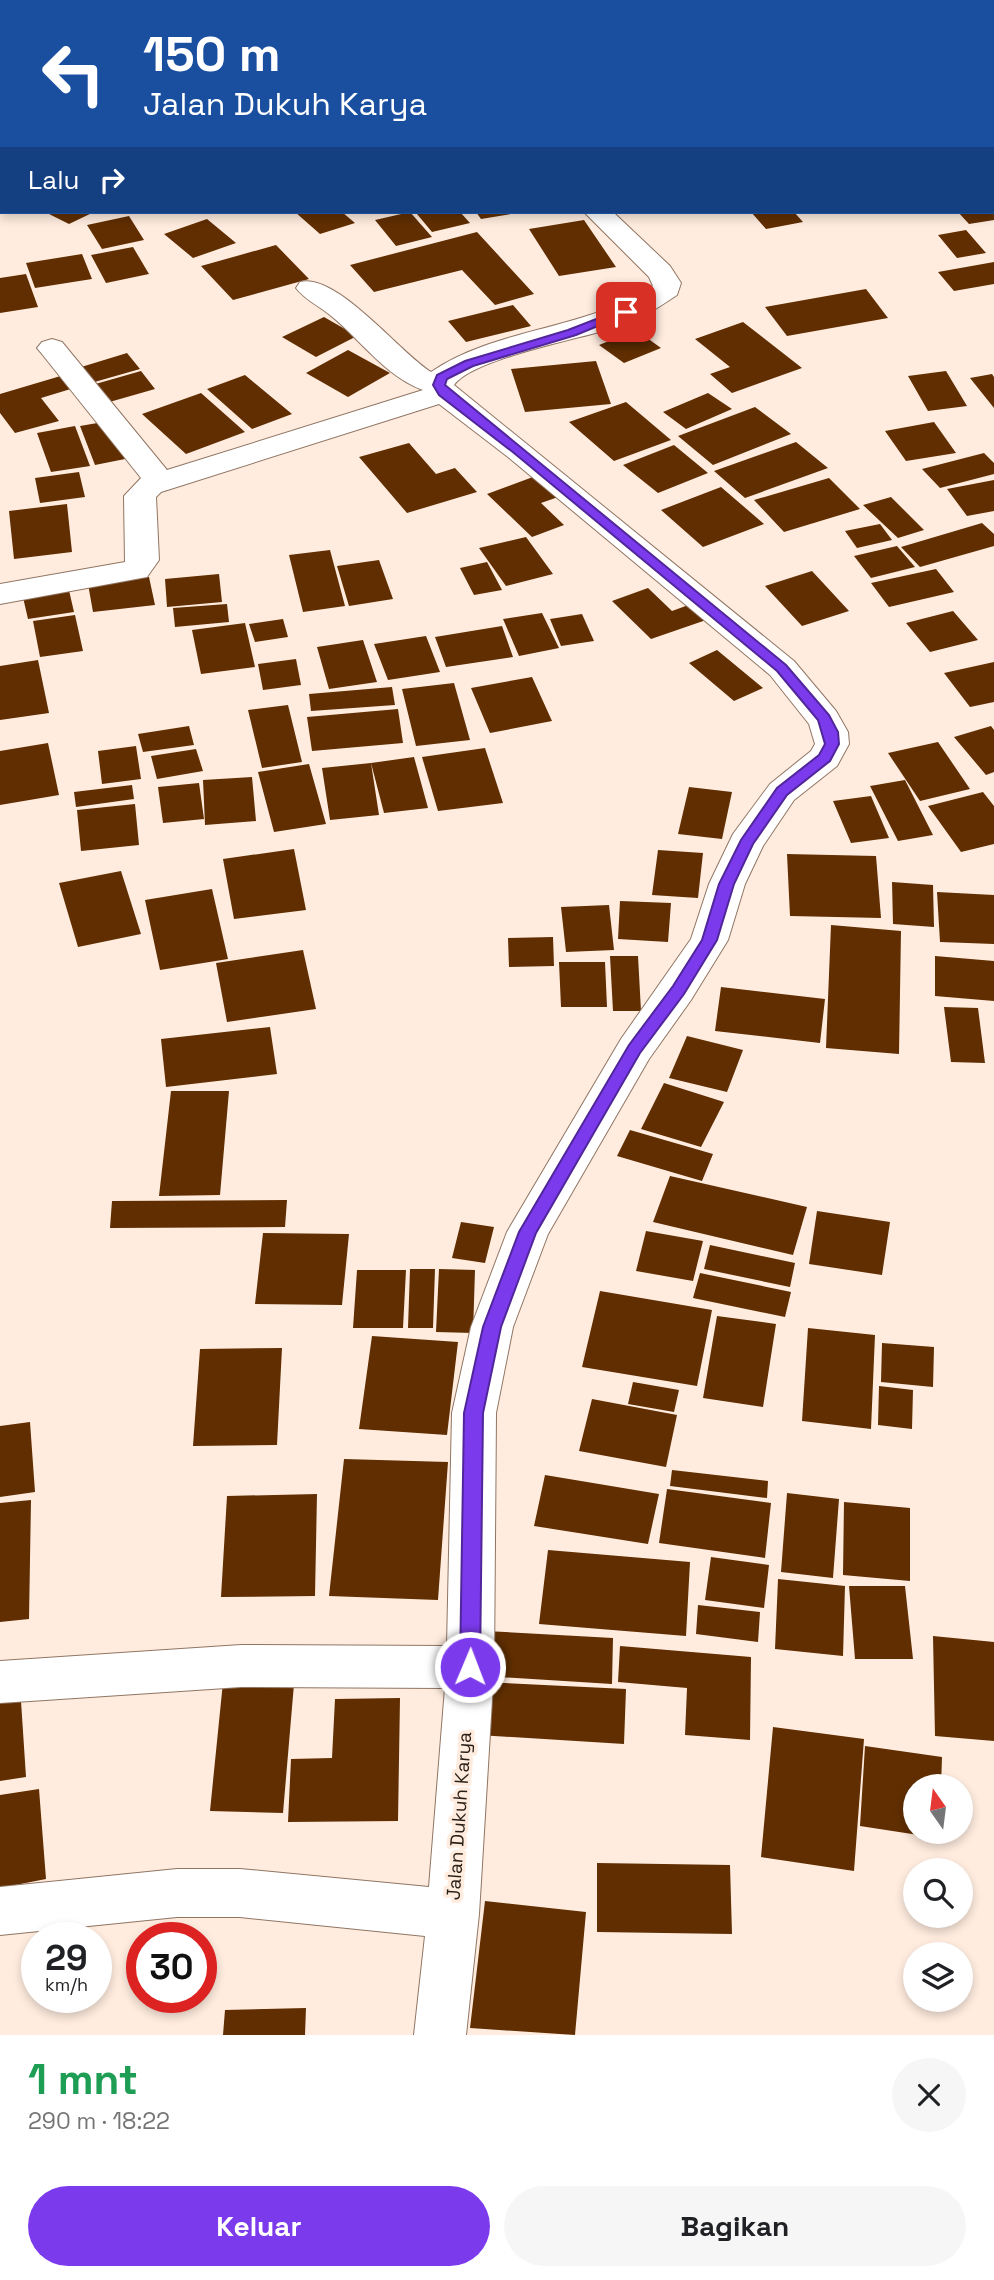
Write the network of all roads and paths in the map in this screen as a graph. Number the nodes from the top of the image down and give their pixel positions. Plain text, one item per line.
1 (600, 214) edge
2 (310, 288) dead end
3 (52, 348) dead end
4 (441, 389) junction
5 (161, 482) junction
6 (0, 594) edge
7 (470, 1667) junction
8 (0, 1682) edge
9 (0, 1911) edge
10 (453, 1914) junction
11 (440, 2035) edge

1 - 4 street
2 - 4 street, Jalan Dukuh Karya
3 - 5 street
4 - 5 street
4 - 7 street, Jalan Dukuh Karya
5 - 6 street
7 - 8 street
7 - 10 street, Jalan Dukuh Karya
9 - 10 street
10 - 11 street, Jalan Dukuh Karya

